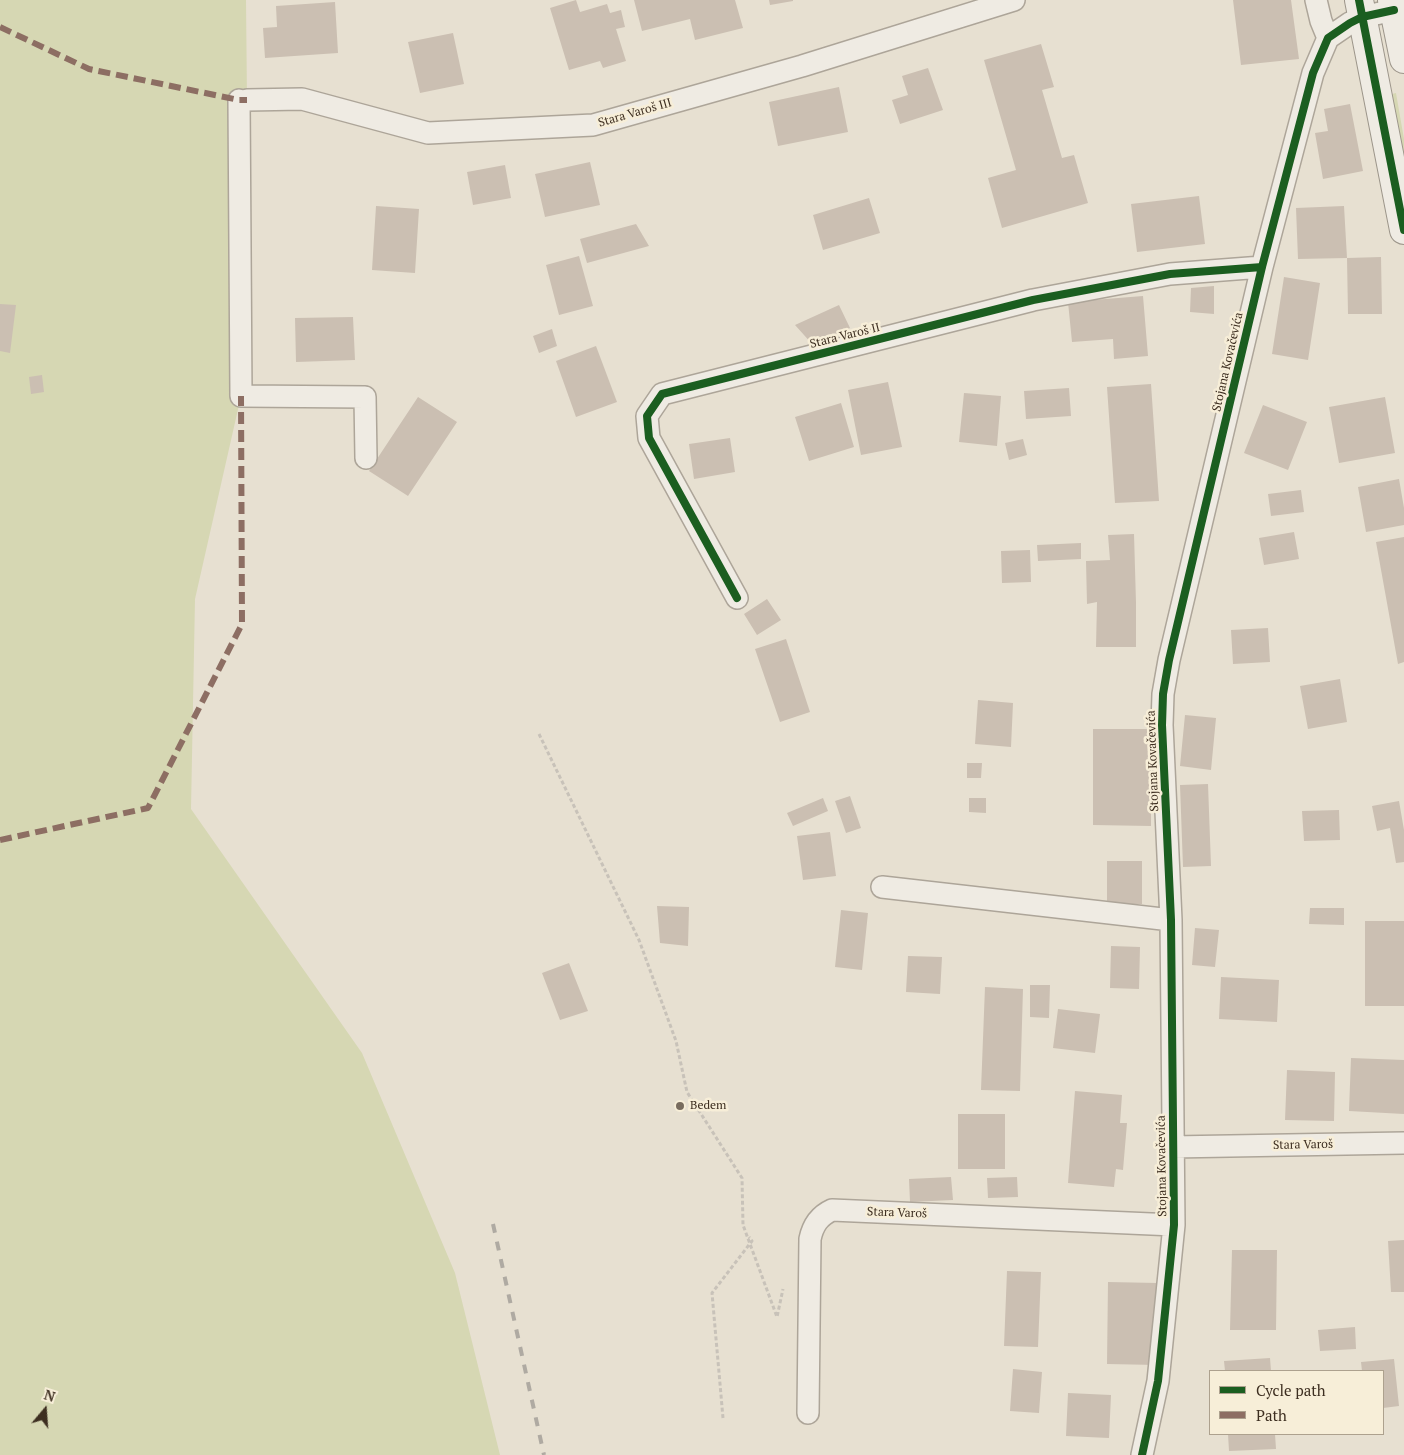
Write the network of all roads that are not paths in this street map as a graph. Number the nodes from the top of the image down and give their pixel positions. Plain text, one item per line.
1 (1014, 0) edge
2 (1316, 0) edge
3 (1393, 5) edge
4 (1361, 8) edge
5 (1328, 38) junction
6 (1404, 59) edge
7 (1404, 230) edge
8 (1262, 267) junction
9 (366, 458) dead end
10 (738, 598) dead end
11 (882, 887) dead end
12 (1171, 920) junction
13 (1404, 1143) edge
14 (1172, 1146) junction
15 (1174, 1225) junction
16 (808, 1413) dead end
17 (1142, 1455) edge

1 - 9 street, Stara Varoš III
2 - 5 street
3 - 4 street
3 - 6 main road
4 - 5 street
4 - 7 main road
5 - 8 street, Stojana Kovačevića
8 - 10 street, Stara Varoš II
8 - 12 street, Stojana Kovačevića
11 - 12 street
12 - 14 street, Stojana Kovačevića
13 - 14 street, Stara Varoš
14 - 15 street, Stojana Kovačevića
15 - 16 street, Stara Varoš
15 - 17 street, Stojana Kovačevića

